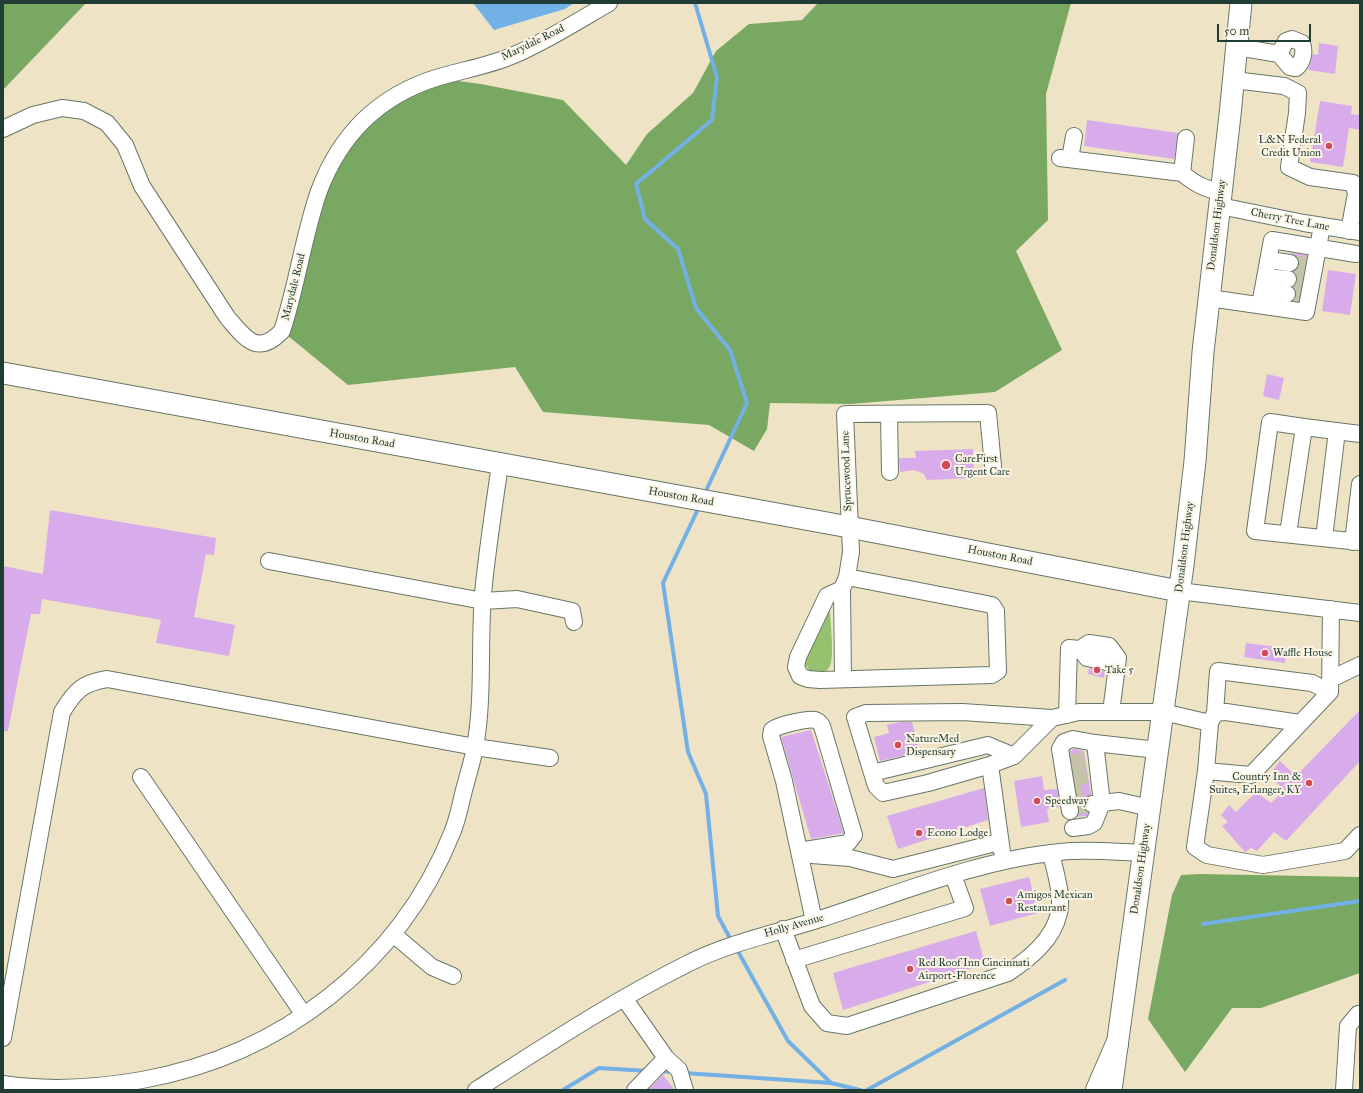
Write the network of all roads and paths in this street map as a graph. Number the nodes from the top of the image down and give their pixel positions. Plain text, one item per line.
1 (609, 3) edge
2 (1241, 3) edge
3 (1237, 47) junction
4 (1279, 54) dead end
5 (1234, 80) junction
6 (3, 130) edge
7 (1074, 136) dead end
8 (1186, 138) dead end
9 (1182, 173) junction
10 (1220, 199) junction
11 (1322, 226) junction
12 (1355, 231) edge
13 (1318, 247) junction
14 (1356, 254) dead end
15 (1268, 260) junction
16 (1290, 264) tunnel mouth
17 (1288, 287) tunnel mouth
18 (1262, 291) junction
19 (1209, 298) junction
20 (3, 374) edge
21 (889, 414) junction
22 (1304, 427) junction
23 (1337, 431) junction
24 (1360, 434) edge
25 (500, 464) junction
26 (993, 466) dead end
27 (890, 472) dead end
28 (1360, 484) edge
29 (1358, 524) edge
30 (849, 527) junction
31 (1288, 534) junction
32 (1324, 538) junction
33 (1357, 542) edge
34 (269, 561) dead end
35 (845, 583) junction
36 (1179, 591) junction
37 (483, 601) junction
38 (1331, 609) junction
39 (1360, 613) edge
40 (574, 622) dead end
41 (1360, 665) edge
42 (843, 679) junction
43 (1330, 685) junction
44 (1111, 712) junction
45 (1163, 712) junction
46 (1060, 716) junction
47 (1213, 718) junction
48 (1300, 723) junction
49 (475, 747) junction
50 (1158, 750) junction
51 (1014, 756) junction
52 (550, 758) dead end
53 (990, 765) junction
54 (1094, 769) junction
55 (1206, 771) junction
56 (872, 773) junction
57 (141, 777) dead end
58 (1097, 804) junction
59 (1150, 808) junction
60 (1073, 828) junction
61 (1360, 834) edge
62 (999, 842) junction
63 (799, 851) junction
64 (1076, 851) junction
65 (1051, 853) junction
66 (1143, 853) junction
67 (1004, 861) junction
68 (953, 875) junction
69 (814, 921) junction
70 (783, 929) junction
71 (393, 934) junction
72 (794, 960) junction
73 (453, 976) dead end
74 (624, 998) junction
75 (1360, 1014) edge
76 (304, 1015) junction
77 (3, 1038) edge
78 (1117, 1044) junction
79 (666, 1058) junction
80 (3, 1084) edge
81 (476, 1090) edge
82 (635, 1090) edge
83 (685, 1090) edge
84 (1097, 1090) edge
85 (1112, 1090) edge
86 (1344, 1090) edge

1 - 6 street, Marydale Road
2 - 3 main road, Donaldson Highway
3 - 4 street
3 - 5 main road, Donaldson Highway
5 - 10 main road, Donaldson Highway
5 - 12 street
7 - 9 street
8 - 9 street
9 - 10 street, Cherry Tree Lane
10 - 11 street, Cherry Tree Lane
10 - 19 main road, Donaldson Highway
11 - 12 street, Cherry Tree Lane
11 - 13 street
13 - 14 street
13 - 15 street
13 - 18 street
15 - 16 street
15 - 18 street
17 - 18 street
18 - 19 street
19 - 36 main road, Donaldson Highway
20 - 25 main road, Houston Road
21 - 26 street
21 - 27 street
21 - 30 street, Sprucewood Lane
22 - 23 street
22 - 31 street
22 - 31 street
23 - 24 street
23 - 32 street
25 - 30 main road, Houston Road
25 - 37 street
28 - 29 street
29 - 33 street
30 - 35 street, Sprucewood Lane
30 - 36 main road, Houston Road
31 - 32 street
32 - 33 street
34 - 37 street
35 - 42 street, Sprucewood Lane
35 - 42 street
35 - 42 street
36 - 38 street, Houston Road
36 - 45 main road, Donaldson Highway
37 - 40 street
37 - 49 street
38 - 39 street, Houston Road
38 - 43 street
41 - 43 street
43 - 47 street
43 - 48 street
44 - 45 street
44 - 46 street
44 - 46 street
45 - 47 street
45 - 50 main road, Donaldson Highway
46 - 51 street
46 - 56 street
47 - 48 street
47 - 55 street
48 - 55 street
49 - 52 street
49 - 71 street
49 - 77 street
50 - 54 street
50 - 59 main road, Donaldson Highway
51 - 53 street
51 - 56 street
53 - 56 street
53 - 62 street
54 - 58 street
54 - 60 street
55 - 61 street
57 - 76 street
58 - 59 street
58 - 60 street
59 - 66 main road, Donaldson Highway
60 - 64 street
62 - 63 street
62 - 67 street
63 - 63 street
63 - 69 street
64 - 65 street, Holly Avenue
64 - 66 street, Holly Avenue
65 - 67 street, Holly Avenue
65 - 72 street
66 - 78 main road, Donaldson Highway
67 - 68 street, Holly Avenue
68 - 69 street, Holly Avenue
68 - 72 street
69 - 70 street, Holly Avenue
70 - 72 street
70 - 74 street, Holly Avenue
71 - 73 street
71 - 76 street
74 - 79 street
74 - 81 street, Holly Avenue
75 - 86 street
76 - 80 street
78 - 84 highway
78 - 85 main road, Donaldson Highway
79 - 82 street
79 - 83 street

